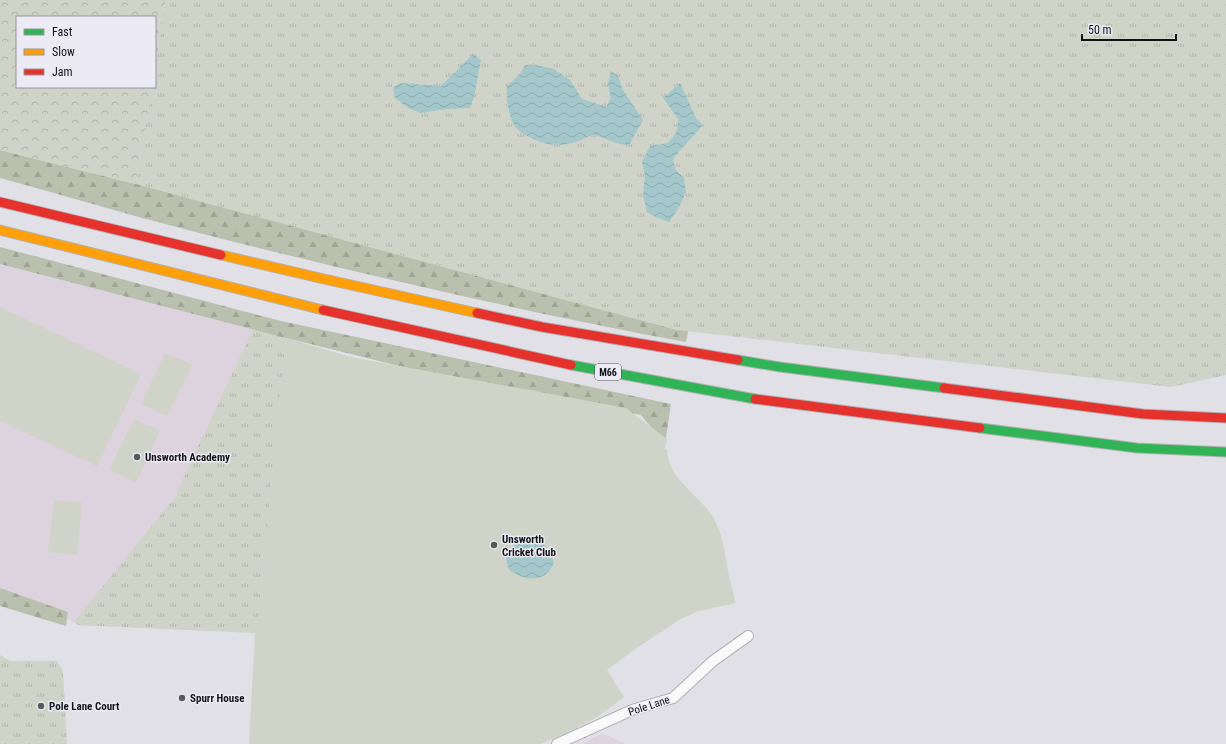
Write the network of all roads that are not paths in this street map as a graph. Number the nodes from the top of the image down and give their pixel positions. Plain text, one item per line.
1 (0, 202) edge
2 (0, 230) edge
3 (1226, 418) edge
4 (1226, 452) edge
5 (748, 636) dead end
6 (558, 744) edge

1 - 3 highway
2 - 4 highway, M66
5 - 6 street, Pole Lane

